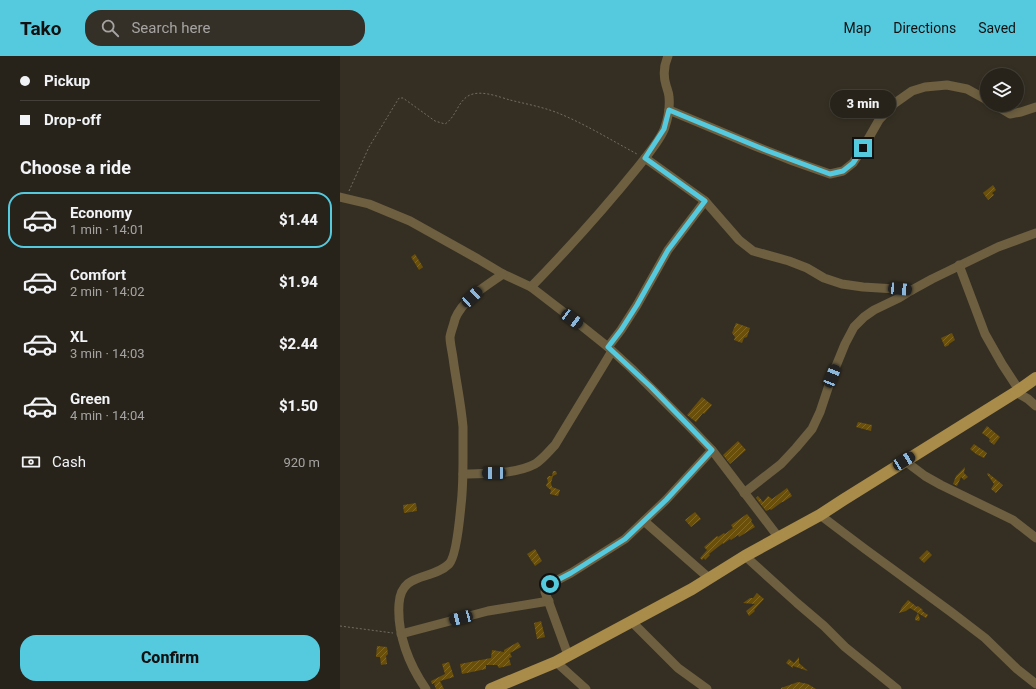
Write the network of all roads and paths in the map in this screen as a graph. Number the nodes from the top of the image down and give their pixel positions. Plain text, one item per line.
1 (668, 56) edge
2 (980, 96) edge
3 (1036, 107) edge
4 (669, 110) junction
5 (1024, 111) edge
6 (1007, 112) edge
7 (1021, 112) edge
8 (645, 158) junction
9 (343, 198) edge
10 (705, 201) junction
11 (1036, 233) edge
12 (960, 265) junction
13 (502, 274) junction
14 (531, 287) junction
15 (912, 290) junction
16 (610, 349) junction
17 (1035, 379) edge
18 (1018, 391) junction
19 (1036, 406) edge
20 (712, 450) junction
21 (904, 461) junction
22 (463, 474) junction
23 (744, 493) junction
24 (820, 515) junction
25 (644, 521) junction
26 (778, 538) junction
27 (1036, 538) edge
28 (745, 556) junction
29 (710, 578) junction
30 (549, 601) junction
31 (632, 622) junction
32 (340, 626) edge
33 (401, 634) junction
34 (568, 655) junction
35 (556, 662) junction
36 (1036, 684) edge
37 (426, 689) edge
38 (491, 689) edge
39 (586, 689) edge
40 (707, 689) edge
41 (897, 689) edge

1 - 4 street
2 - 4 street
3 - 5 street
4 - 8 street
6 - 7 street
8 - 9 path
8 - 10 street
8 - 14 street
9 - 13 street
10 - 15 street
10 - 16 street
11 - 12 street
12 - 15 street
12 - 18 street
13 - 14 street
13 - 22 street
14 - 16 street
15 - 23 street
16 - 20 street
16 - 22 street
17 - 18 main road
18 - 19 street
18 - 21 main road
20 - 23 street
20 - 25 street
21 - 24 main road
21 - 27 street
22 - 33 street
23 - 26 street
24 - 26 main road
24 - 36 street
25 - 29 street
25 - 30 street
26 - 28 main road
28 - 29 main road
28 - 41 street
29 - 31 main road
30 - 33 street
30 - 34 street
31 - 34 main road
31 - 40 street
32 - 33 path
33 - 37 street
34 - 35 main road
35 - 38 main road
35 - 39 street

